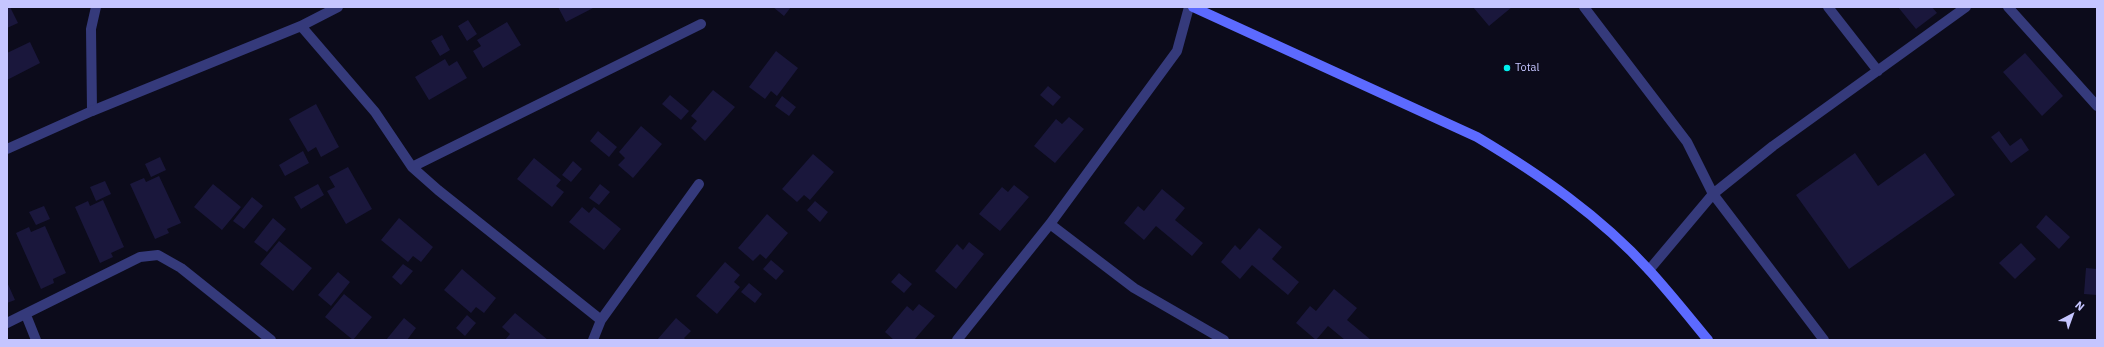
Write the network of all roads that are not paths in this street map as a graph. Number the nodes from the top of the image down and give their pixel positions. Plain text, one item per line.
1 (96, 7) edge
2 (338, 7) edge
3 (1189, 7) edge
4 (1193, 7) edge
5 (1584, 7) edge
6 (1828, 7) edge
7 (1966, 7) edge
8 (2008, 7) edge
9 (701, 24) dead end
10 (301, 26) junction
11 (1878, 71) junction
12 (2097, 106) edge
13 (92, 111) junction
14 (7, 149) edge
15 (412, 167) junction
16 (699, 184) dead end
17 (1713, 194) junction
18 (1050, 224) junction
19 (1649, 270) junction
20 (26, 315) junction
21 (601, 320) junction
22 (7, 323) edge
23 (36, 340) edge
24 (271, 340) edge
25 (593, 340) edge
26 (957, 340) edge
27 (1224, 340) edge
28 (1708, 340) edge
29 (1824, 340) edge

1 - 13 street
2 - 10 street
3 - 18 street
4 - 19 street
5 - 17 street
6 - 11 street
7 - 11 street
8 - 12 street
9 - 15 street
10 - 13 street
10 - 15 street
11 - 17 street
13 - 14 street
15 - 21 street
16 - 21 street
17 - 19 street
17 - 29 street
18 - 26 street
18 - 27 street
19 - 28 street
20 - 22 street
20 - 23 street
20 - 24 street
21 - 25 street

